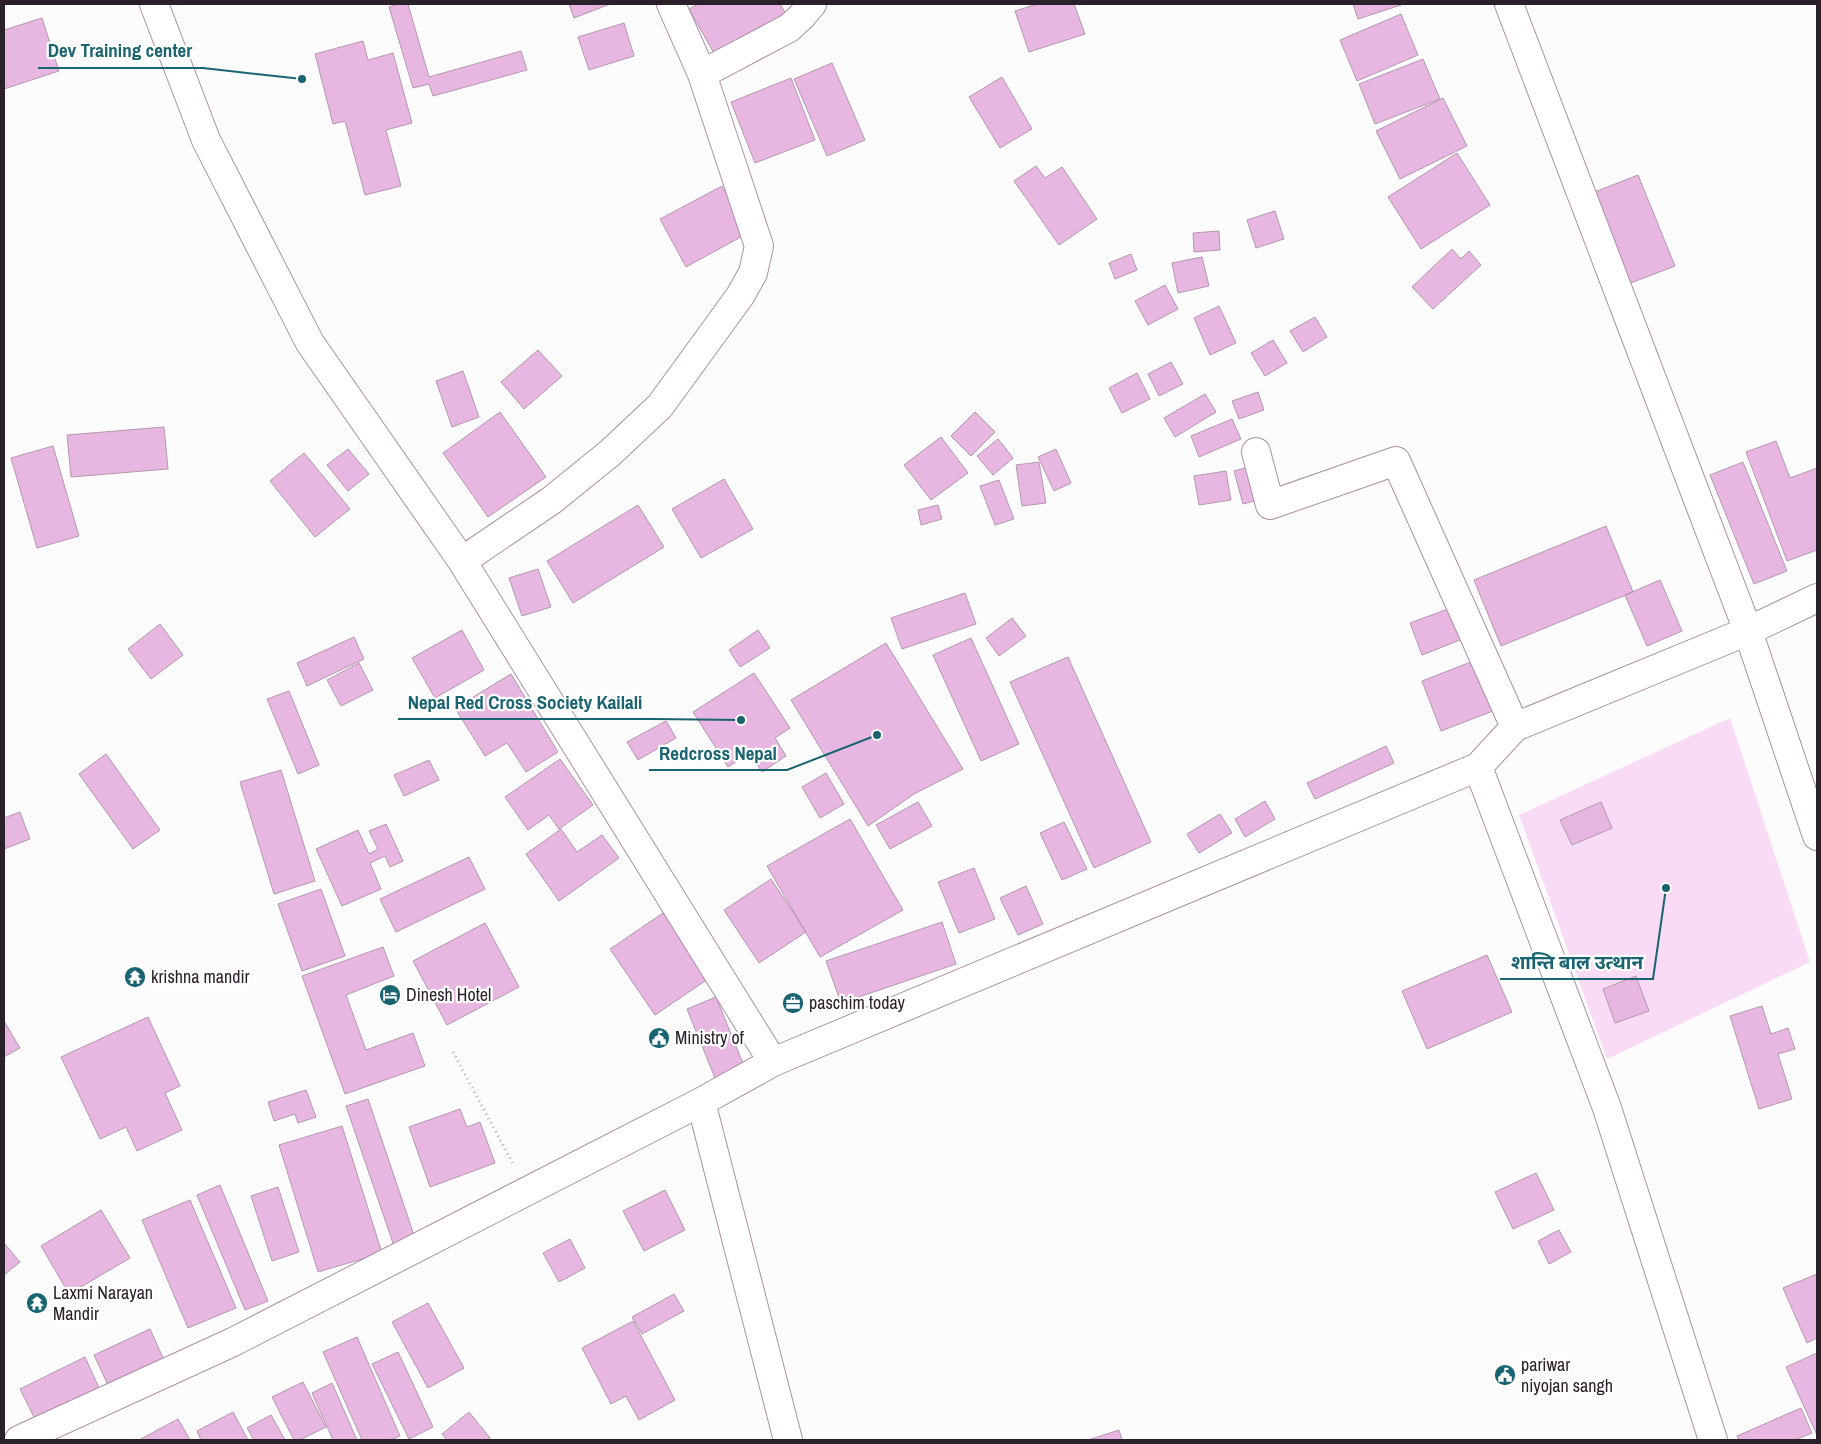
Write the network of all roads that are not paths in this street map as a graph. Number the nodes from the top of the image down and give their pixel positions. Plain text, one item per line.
1 (154, 4) edge
2 (671, 4) edge
3 (812, 4) edge
4 (1509, 4) edge
5 (702, 74) junction
6 (1256, 452) dead end
7 (462, 561) junction
8 (1817, 598) edge
9 (1748, 631) junction
10 (1515, 727) junction
11 (1478, 767) junction
12 (1817, 836) edge
13 (773, 1062) junction
14 (701, 1102) junction
15 (19, 1440) edge
16 (788, 1440) edge
17 (1713, 1440) edge

1 - 7 street
2 - 5 street
3 - 5 street
4 - 9 street
5 - 7 street
6 - 10 street
7 - 13 street
8 - 9 street
9 - 10 street
9 - 12 street
10 - 11 street
11 - 13 street
11 - 17 street
13 - 14 street
14 - 15 street
14 - 16 street

